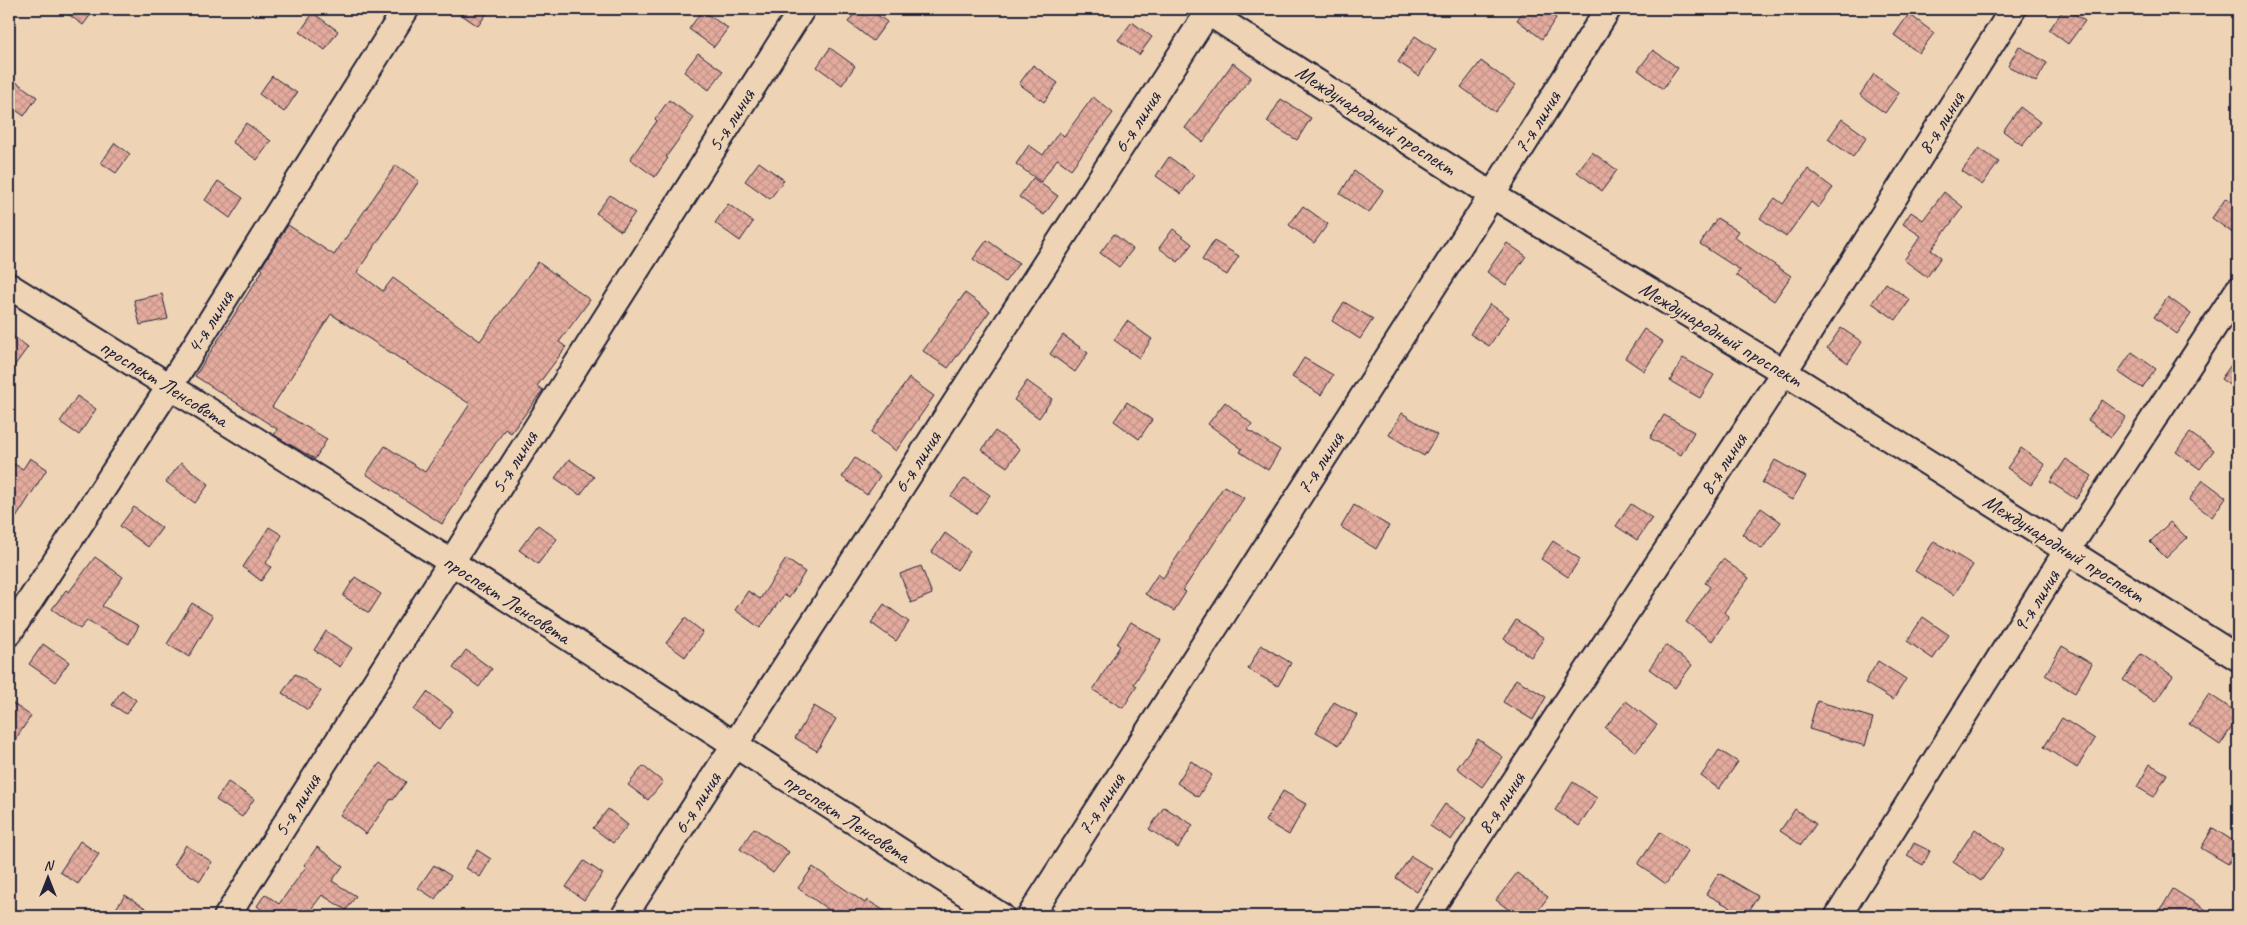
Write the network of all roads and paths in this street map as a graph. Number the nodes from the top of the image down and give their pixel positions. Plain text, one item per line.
1 (406, 9) edge
2 (802, 9) edge
3 (1608, 9) edge
4 (2013, 9) edge
5 (1207, 10) edge
6 (1492, 195) junction
7 (9, 286) edge
8 (2238, 290) edge
9 (1784, 372) junction
10 (170, 386) junction
11 (2068, 549) junction
12 (451, 562) junction
13 (9, 633) edge
14 (2238, 658) edge
15 (734, 745) junction
16 (227, 916) edge
17 (624, 916) edge
18 (1001, 916) edge
19 (1030, 916) edge
20 (1426, 916) edge
21 (1838, 916) edge

1 - 10 street, 4-я линия
2 - 12 street, 5-я линия
3 - 6 street, 7-я линия
4 - 9 street, 8-я линия
5 - 6 street, Международный проспект
5 - 15 street, 6-я линия
6 - 9 street, Международный проспект
6 - 19 street, 7-я линия
7 - 10 street, проспект Ленсовета
8 - 11 street, 9-я линия
9 - 11 street, Международный проспект
9 - 20 street, 8-я линия
10 - 12 street, проспект Ленсовета
10 - 13 street, 4-я линия
11 - 14 street, Международный проспект
11 - 21 street, 9-я линия
12 - 15 street, проспект Ленсовета
12 - 16 street, 5-я линия
15 - 17 street, 6-я линия
15 - 18 street, проспект Ленсовета

